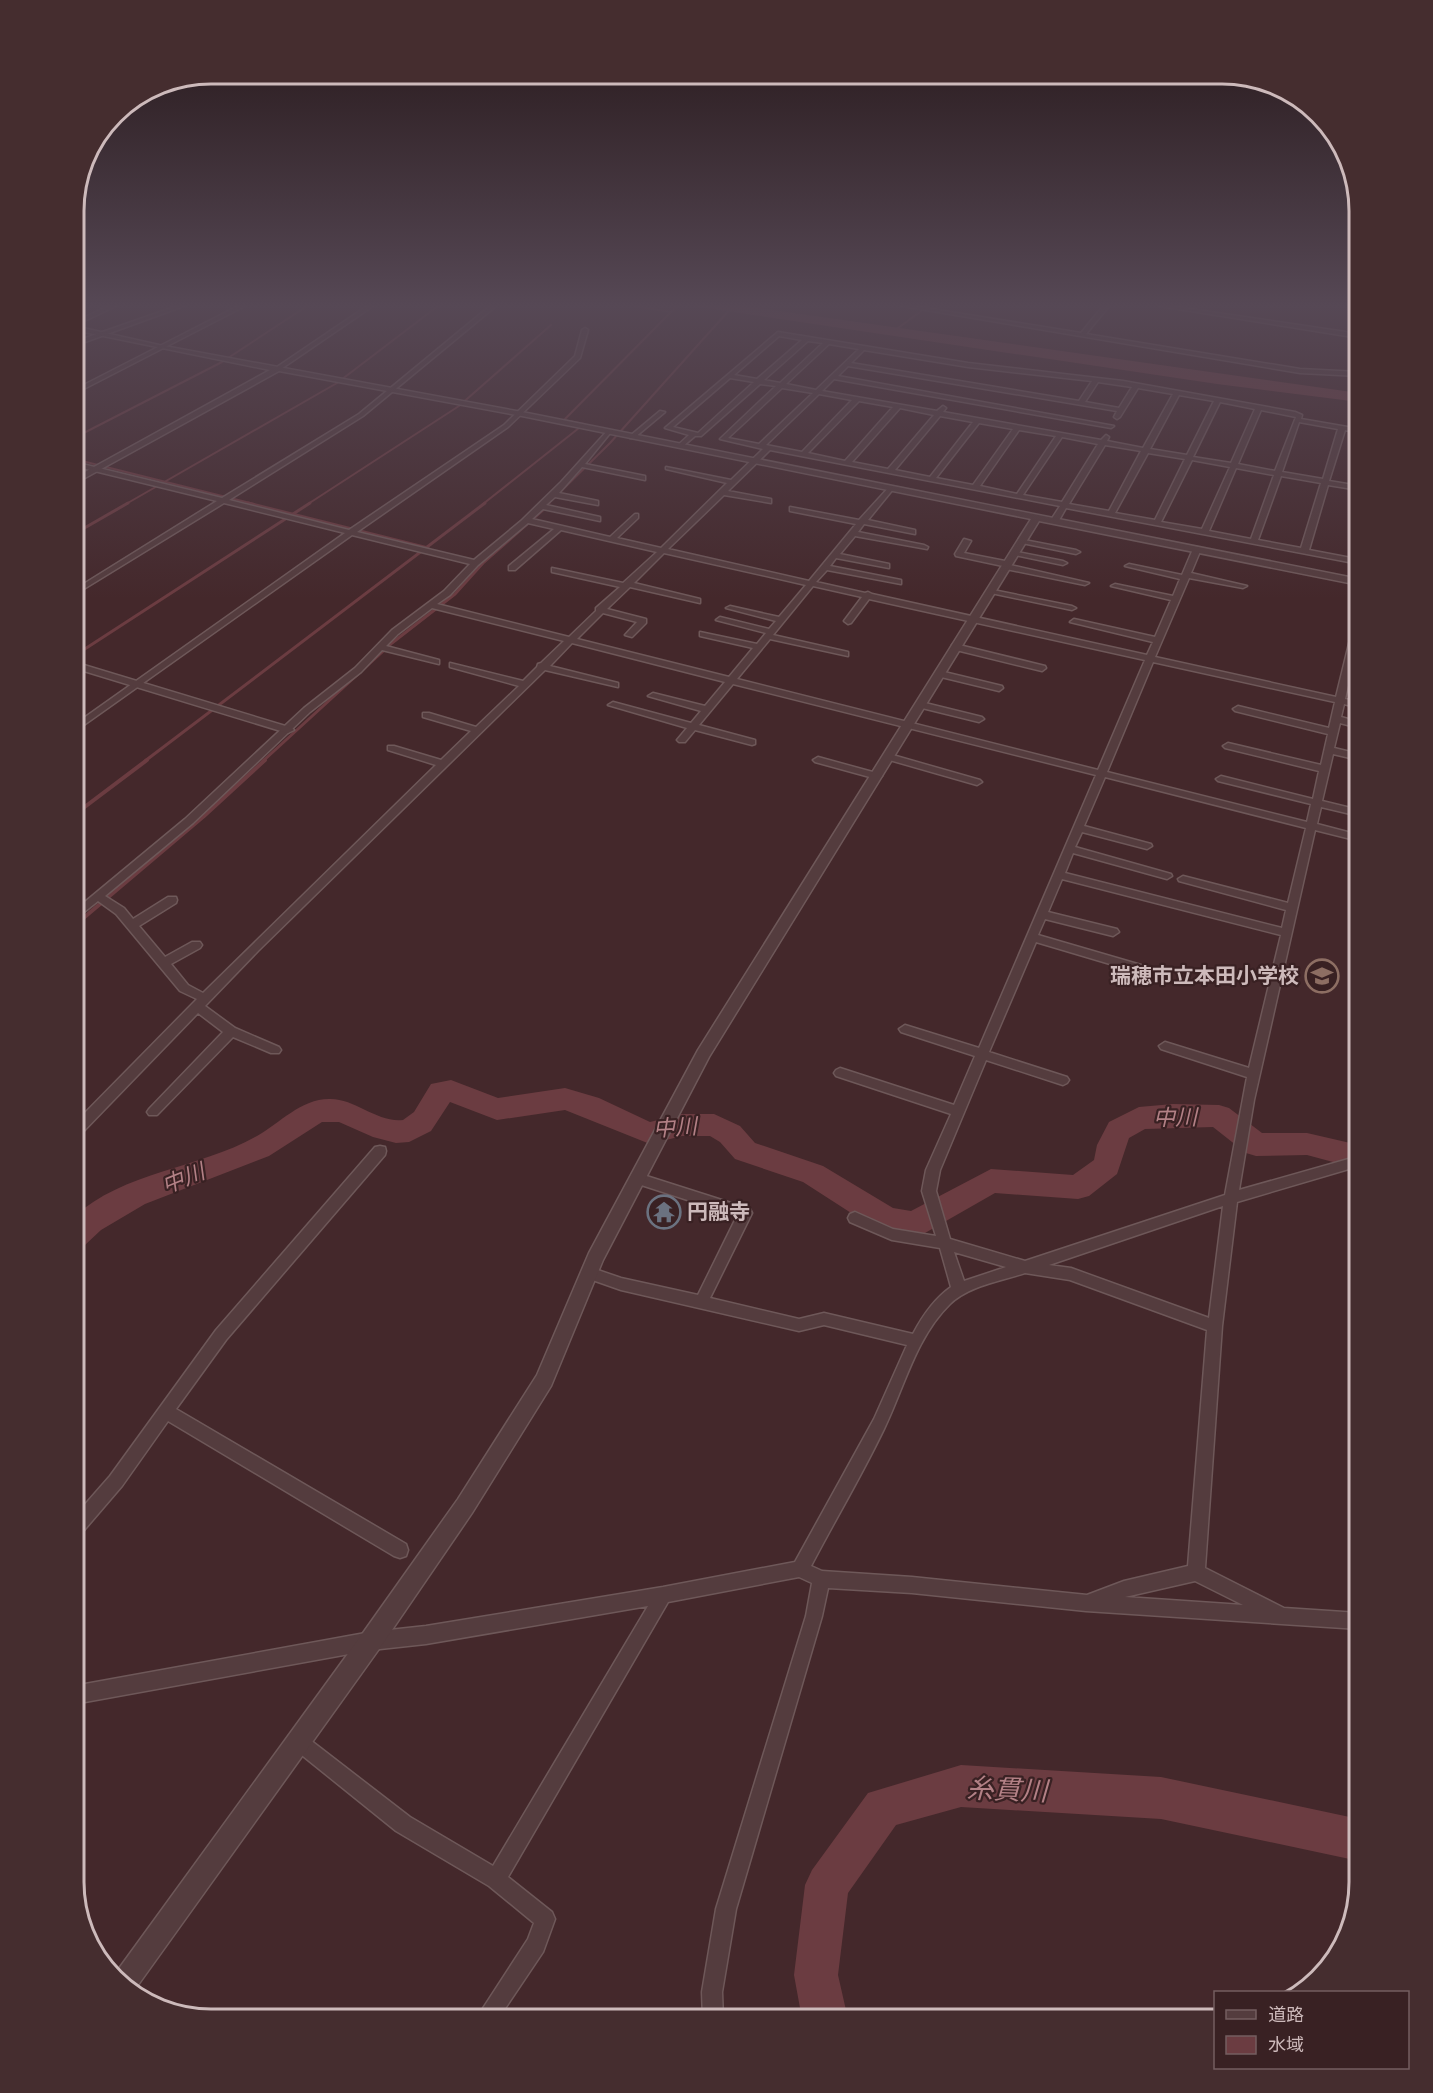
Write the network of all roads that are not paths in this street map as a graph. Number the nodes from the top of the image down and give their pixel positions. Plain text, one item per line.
1 (214, 404) edge
2 (374, 404) edge
3 (470, 404) edge
4 (532, 404) edge
5 (696, 404) edge
6 (734, 404) edge
7 (761, 404) edge
8 (806, 404) edge
9 (853, 404) edge
10 (891, 404) edge
11 (947, 404) edge
12 (984, 404) edge
13 (1081, 404) edge
14 (1125, 404) edge
15 (1171, 404) edge
16 (1216, 404) edge
17 (1237, 404) edge
18 (899, 405) junction
19 (1259, 408) junction
20 (1121, 410) junction
21 (662, 412) dead end
22 (939, 413) junction
23 (522, 414) junction
24 (978, 420) junction
25 (1298, 420) junction
26 (1111, 426) junction
27 (1018, 427) junction
28 (1342, 428) junction
29 (1349, 429) edge
30 (608, 432) junction
31 (694, 434) junction
32 (1060, 435) junction
33 (632, 437) junction
34 (1103, 442) junction
35 (680, 446) junction
36 (765, 447) junction
37 (1146, 450) junction
38 (804, 454) junction
39 (1189, 457) junction
40 (753, 461) junction
41 (847, 463) junction
42 (580, 465) junction
43 (1233, 465) junction
44 (84, 466) edge
45 (668, 468) dead end
46 (96, 469) junction
47 (890, 471) junction
48 (1278, 473) junction
49 (84, 476) edge
50 (642, 478) dead end
51 (932, 479) junction
52 (731, 482) junction
53 (1325, 482) junction
54 (1349, 486) edge
55 (890, 488) junction
56 (975, 488) junction
57 (721, 492) junction
58 (553, 494) junction
59 (1019, 496) junction
60 (224, 500) junction
61 (768, 501) dead end
62 (595, 503) dead end
63 (1065, 505) junction
64 (540, 506) junction
65 (793, 509) dead end
66 (1111, 514) junction
67 (635, 516) dead end
68 (1037, 517) junction
69 (597, 519) dead end
70 (525, 520) junction
71 (1055, 520) junction
72 (861, 522) junction
73 (1157, 523) junction
74 (559, 528) junction
75 (853, 532) junction
76 (912, 532) dead end
77 (1205, 532) junction
78 (350, 533) junction
79 (612, 539) junction
80 (967, 541) dead end
81 (1022, 541) junction
82 (1254, 542) junction
83 (924, 547) dead end
84 (1197, 549) junction
85 (662, 550) junction
86 (1076, 552) dead end
87 (1304, 552) junction
88 (1014, 553) junction
89 (834, 555) junction
90 (1349, 560) edge
91 (1064, 562) dead end
92 (475, 563) junction
93 (1007, 565) junction
94 (886, 566) dead end
95 (1129, 566) dead end
96 (825, 567) junction
97 (512, 568) dead end
98 (555, 570) dead end
99 (1185, 576) junction
100 (1349, 580) edge
101 (812, 582) junction
102 (898, 582) dead end
103 (1085, 583) dead end
104 (625, 585) junction
105 (1115, 586) dead end
106 (1243, 586) dead end
107 (84, 587) edge
108 (991, 591) junction
109 (868, 594) junction
110 (1176, 599) junction
111 (697, 601) dead end
112 (431, 605) junction
113 (730, 608) dead end
114 (1072, 608) dead end
115 (599, 610) junction
116 (973, 618) junction
117 (720, 620) dead end
118 (781, 620) junction
119 (848, 621) dead end
120 (1074, 622) dead end
121 (703, 634) dead end
122 (770, 634) junction
123 (629, 635) dead end
124 (569, 639) junction
125 (1158, 640) junction
126 (381, 647) junction
127 (759, 647) junction
128 (956, 647) junction
129 (845, 654) dead end
130 (1150, 659) junction
131 (436, 662) dead end
132 (453, 665) dead end
133 (542, 666) junction
134 (1349, 667) edge
135 (84, 668) edge
136 (1042, 668) dead end
137 (940, 674) junction
138 (733, 680) junction
139 (138, 684) junction
140 (523, 684) junction
141 (615, 685) dead end
142 (999, 688) dead end
143 (652, 696) dead end
144 (1340, 701) junction
145 (1349, 703) edge
146 (613, 705) dead end
147 (921, 705) junction
148 (1238, 709) dead end
149 (708, 710) junction
150 (426, 715) dead end
151 (979, 719) dead end
152 (1336, 719) junction
153 (84, 722) edge
154 (1349, 722) edge
155 (909, 725) junction
156 (694, 726) junction
157 (288, 730) junction
158 (477, 730) junction
159 (1333, 732) junction
160 (682, 740) dead end
161 (752, 742) dead end
162 (1228, 746) dead end
163 (391, 748) dead end
164 (1329, 750) junction
165 (1349, 755) edge
166 (889, 757) junction
167 (818, 760) dead end
168 (443, 764) junction
169 (1325, 769) junction
170 (1103, 773) junction
171 (877, 776) junction
172 (1221, 779) dead end
173 (977, 782) dead end
174 (1318, 802) junction
175 (1349, 810) edge
176 (1312, 826) junction
177 (1079, 828) junction
178 (1349, 835) edge
179 (1147, 846) dead end
180 (1070, 849) junction
181 (1059, 875) junction
182 (1167, 876) dead end
183 (1183, 879) dead end
184 (102, 899) junction
185 (172, 900) dead end
186 (1293, 908) junction
187 (84, 910) edge
188 (1042, 914) junction
189 (132, 925) junction
190 (1113, 932) dead end
191 (1287, 933) junction
192 (1032, 937) junction
193 (196, 945) dead end
194 (164, 963) junction
195 (1137, 968) dead end
196 (201, 1002) junction
197 (905, 1029) dead end
198 (231, 1031) junction
199 (1165, 1046) dead end
200 (275, 1050) dead end
201 (982, 1054) junction
202 (840, 1072) dead end
203 (1253, 1074) junction
204 (1063, 1080) dead end
205 (958, 1111) junction
206 (153, 1112) dead end
207 (84, 1122) edge
208 (380, 1151) dead end
209 (1349, 1164) edge
210 (638, 1178) junction
211 (1231, 1198) junction
212 (855, 1218) dead end
213 (945, 1243) junction
214 (1026, 1267) junction
215 (589, 1273) junction
216 (959, 1289) junction
217 (702, 1301) junction
218 (1215, 1326) junction
219 (916, 1341) junction
220 (167, 1412) junction
221 (84, 1518) edge
222 (400, 1550) dead end
223 (800, 1569) junction
224 (1196, 1573) junction
225 (821, 1580) junction
226 (663, 1595) junction
227 (1086, 1603) junction
228 (1285, 1616) junction
229 (1349, 1620) edge
230 (371, 1641) junction
231 (84, 1693) edge
232 (299, 1742) junction
233 (496, 1879) junction
234 (128, 1978) edge
235 (493, 2009) edge
236 (712, 2009) edge

1 - 46 street
2 - 60 street
3 - 23 street
4 - 23 street
5 - 31 street
6 - 31 street
7 - 36 street
8 - 36 street
9 - 38 street
10 - 18 street
11 - 22 street
12 - 26 street
13 - 20 street
14 - 20 street
15 - 37 street
16 - 39 street
17 - 19 street
18 - 22 street
18 - 41 street
19 - 25 street
19 - 43 street
20 - 26 street
21 - 33 street
22 - 24 street
22 - 47 street
23 - 30 street
23 - 78 street
24 - 27 street
24 - 51 street
25 - 28 street
25 - 48 street
26 - 34 street
27 - 32 street
27 - 56 street
28 - 29 street
28 - 53 street
30 - 33 street
30 - 42 street
31 - 35 street
32 - 34 street
32 - 59 street
33 - 35 street
34 - 37 street
34 - 63 street
35 - 40 street
36 - 38 street
36 - 40 street
37 - 39 street
37 - 66 street
38 - 41 street
39 - 43 street
39 - 73 street
40 - 52 street
40 - 55 street
41 - 47 street
42 - 50 street
42 - 58 street
43 - 48 street
43 - 77 street
44 - 46 street
45 - 52 street
46 - 49 street
46 - 60 street
47 - 51 street
48 - 53 street
48 - 82 street
51 - 56 street
52 - 57 street
53 - 54 street
53 - 87 street
55 - 68 street
55 - 72 street
56 - 59 street
57 - 61 street
57 - 85 street
58 - 62 street
58 - 64 street
59 - 63 street
60 - 78 street
60 - 107 street
63 - 66 street
63 - 71 street
64 - 69 street
64 - 70 street
65 - 72 street
66 - 73 street
67 - 79 street
68 - 71 street
68 - 81 street
70 - 74 street
70 - 92 street
71 - 84 street
72 - 75 street
72 - 76 street
73 - 77 street
74 - 79 street
74 - 97 street
75 - 83 street
75 - 89 street
77 - 82 street
78 - 92 street
78 - 139 street
79 - 85 street
80 - 93 street
81 - 86 street
81 - 88 street
82 - 87 street
84 - 99 street
84 - 100 street
85 - 101 street
85 - 104 street
87 - 90 street
88 - 91 street
88 - 93 street
89 - 94 street
89 - 96 street
92 - 112 street
93 - 103 street
93 - 108 street
95 - 99 street
96 - 101 street
96 - 102 street
98 - 104 street
99 - 106 street
99 - 110 street
101 - 109 street
101 - 118 street
104 - 111 street
104 - 115 street
105 - 110 street
108 - 114 street
108 - 116 street
109 - 116 street
109 - 119 street
110 - 125 street
112 - 124 street
112 - 126 street
113 - 118 street
115 - 123 street
115 - 124 street
116 - 128 street
116 - 130 street
117 - 122 street
118 - 122 street
120 - 125 street
121 - 127 street
122 - 127 street
122 - 129 street
124 - 133 street
124 - 138 street
125 - 130 street
126 - 131 street
126 - 157 street
127 - 138 street
128 - 136 street
128 - 137 street
130 - 144 street
130 - 170 street
132 - 140 street
133 - 140 street
133 - 141 street
134 - 144 street
135 - 139 street
137 - 142 street
137 - 147 street
138 - 149 street
138 - 155 street
139 - 153 street
139 - 157 street
140 - 158 street
143 - 149 street
144 - 145 street
144 - 152 street
146 - 156 street
147 - 151 street
147 - 155 street
148 - 159 street
149 - 156 street
150 - 158 street
152 - 154 street
152 - 159 street
155 - 166 street
155 - 170 street
156 - 160 street
156 - 161 street
157 - 184 street
158 - 168 street
159 - 164 street
162 - 169 street
163 - 168 street
164 - 165 street
164 - 169 street
166 - 171 street
166 - 173 street
167 - 171 street
168 - 196 street
169 - 174 street
170 - 176 street
170 - 177 street
171 - 210 street
172 - 174 street
174 - 175 street
174 - 176 street
176 - 178 street
176 - 186 street
177 - 179 street
177 - 180 street
180 - 181 street
180 - 182 street
181 - 188 street
181 - 191 street
183 - 186 street
184 - 187 street
184 - 189 street
185 - 189 street
186 - 191 street
188 - 190 street
188 - 192 street
189 - 194 street
191 - 203 street
192 - 195 street
192 - 201 street
193 - 194 street
194 - 196 street
196 - 198 street
196 - 207 street
197 - 201 street
198 - 200 street
198 - 206 street
199 - 203 street
201 - 204 street
201 - 205 street
202 - 205 street
203 - 211 street
205 - 213 street
208 - 220 street
209 - 211 street
210 - 215 street
210 - 217 street
211 - 214 street
211 - 218 street
212 - 213 street
213 - 214 street
213 - 216 street
214 - 216 street
214 - 218 street
215 - 217 street
215 - 230 street
216 - 219 street
217 - 219 street
218 - 224 street
219 - 223 street
220 - 221 street
220 - 222 street
223 - 225 street
223 - 226 street
224 - 227 street
224 - 228 street
225 - 227 street
225 - 236 street
226 - 230 street
226 - 233 street
227 - 228 street
228 - 229 street
230 - 231 street
230 - 232 street
232 - 233 street
232 - 234 street
233 - 235 street

